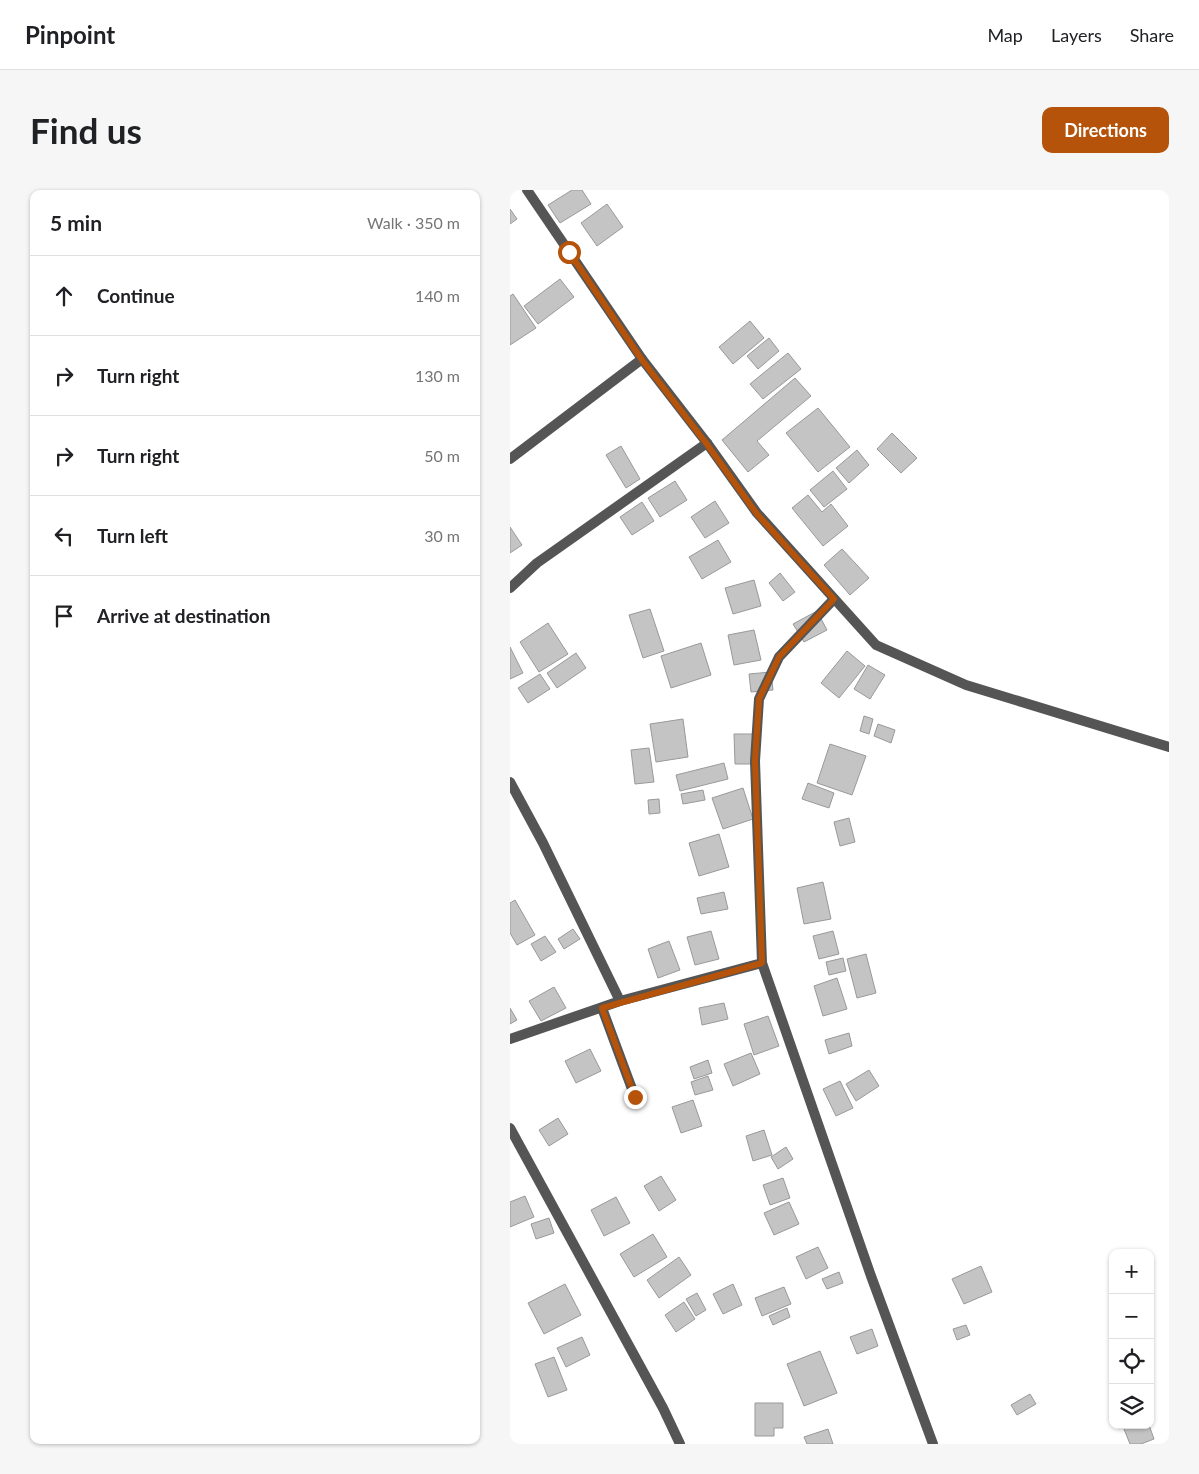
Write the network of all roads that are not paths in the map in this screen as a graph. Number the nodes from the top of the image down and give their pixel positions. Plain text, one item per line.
1 (527, 190) edge
2 (642, 360) junction
3 (706, 443) junction
4 (510, 459) edge
5 (510, 588) edge
6 (834, 599) junction
7 (1169, 747) edge
8 (510, 782) edge
9 (762, 963) junction
10 (620, 1002) junction
11 (602, 1008) junction
12 (510, 1039) edge
13 (635, 1097) dead end
14 (510, 1128) edge
15 (680, 1444) edge
16 (934, 1444) edge

1 - 2 street
2 - 3 street
2 - 4 street
3 - 5 street
3 - 6 street
6 - 7 street
6 - 9 street
8 - 10 street
9 - 10 street
9 - 16 street
10 - 11 street
11 - 12 street
11 - 13 street
14 - 15 street

